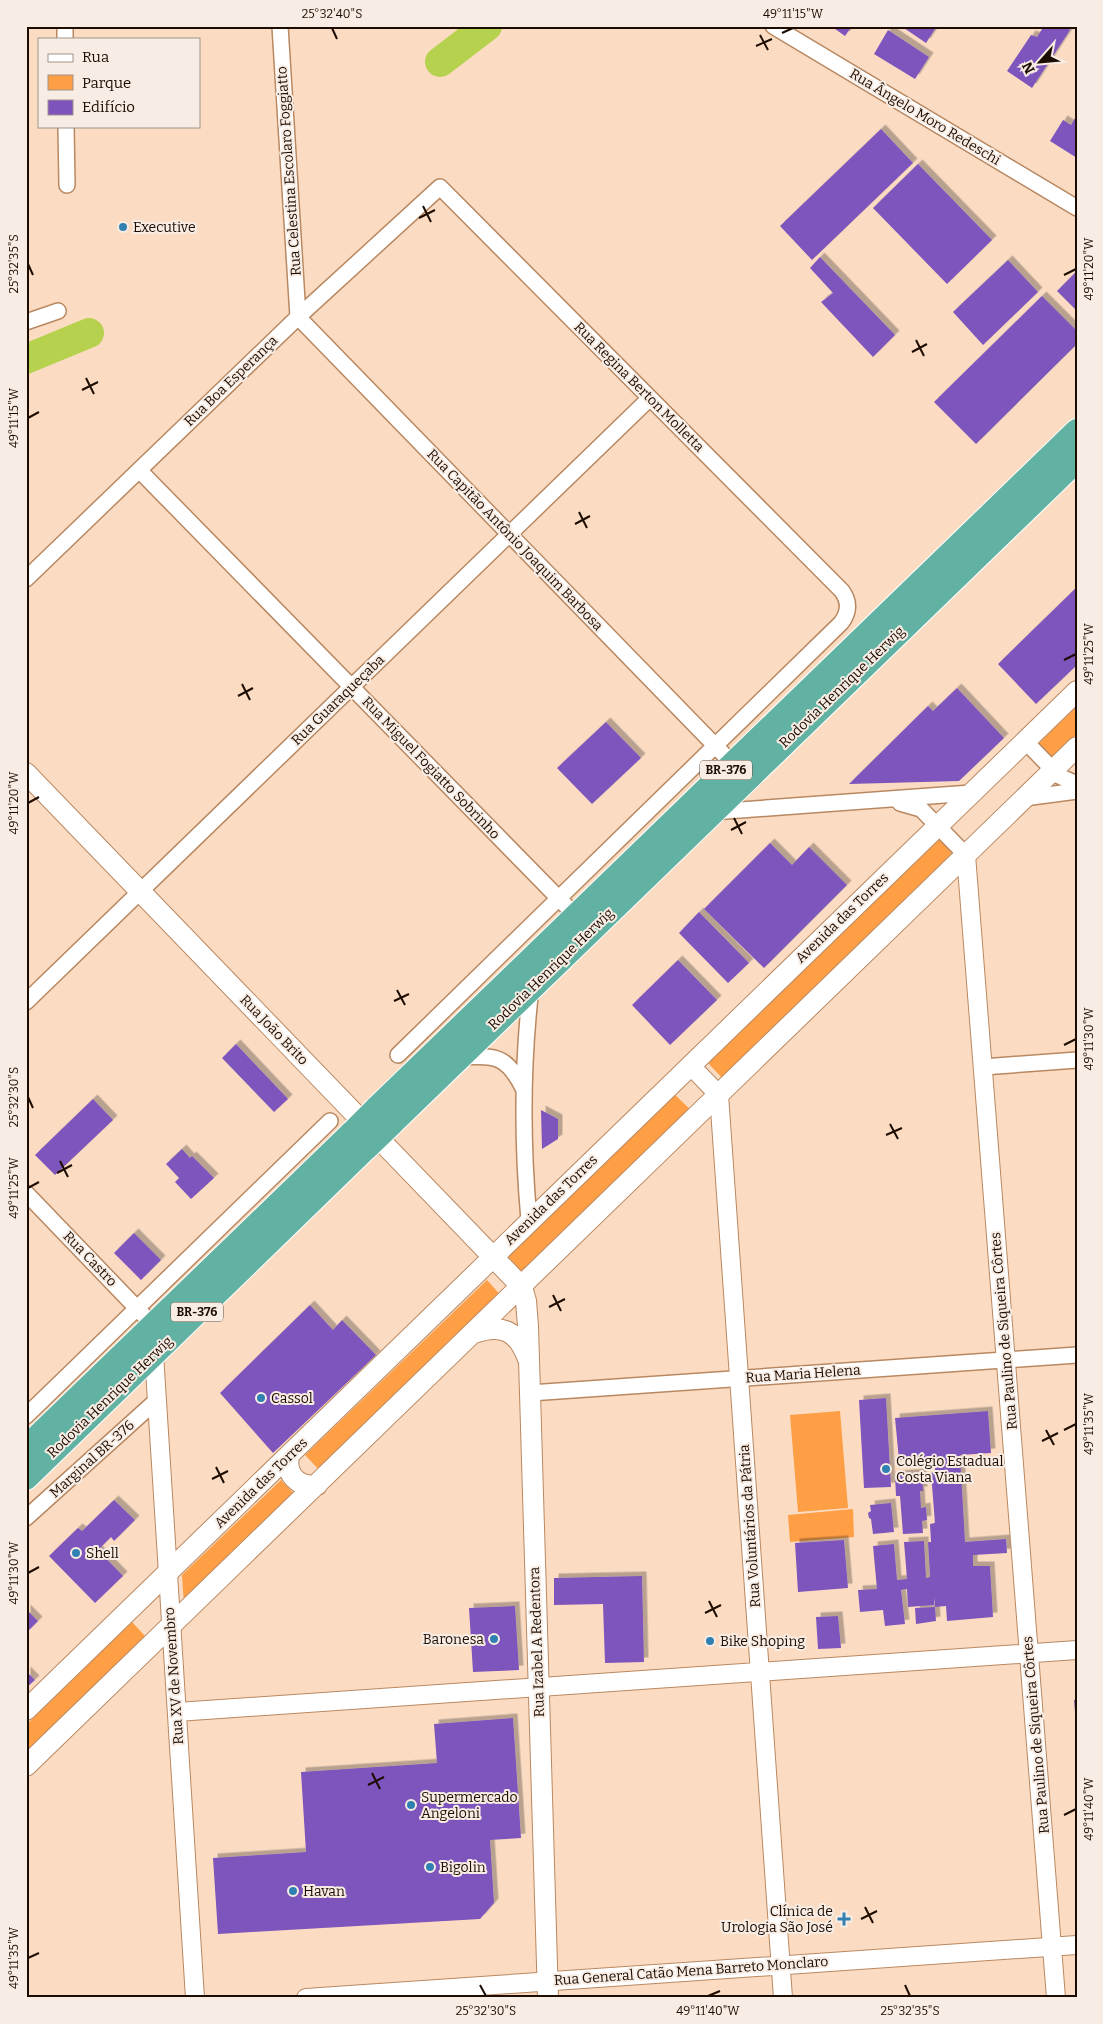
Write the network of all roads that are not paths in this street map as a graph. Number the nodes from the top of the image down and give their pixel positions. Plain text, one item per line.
1 (280, 26) edge
2 (773, 26) edge
3 (66, 128) edge
4 (68, 185) dead end
5 (440, 187) joint
6 (1077, 208) edge
7 (58, 311) dead end
8 (298, 316) junction
9 (26, 322) edge
10 (650, 398) junction
11 (1077, 431) edge
12 (1077, 460) edge
13 (139, 470) junction
14 (509, 534) junction
15 (26, 579) edge
16 (352, 687) junction
17 (1077, 691) edge
18 (1025, 741) junction
19 (716, 747) junction
20 (1077, 747) edge
21 (733, 764) junction
22 (1053, 770) junction
23 (26, 773) edge
24 (1077, 784) edge
25 (1077, 791) edge
26 (971, 794) junction
27 (1024, 798) junction
28 (886, 800) junction
29 (713, 812) junction
30 (937, 825) junction
31 (966, 855) junction
32 (932, 888) junction
33 (141, 891) junction
34 (969, 898) junction
35 (559, 899) junction
36 (576, 916) junction
37 (531, 988) junction
38 (26, 1002) edge
39 (398, 1055) dead end
40 (459, 1057) junction
41 (1077, 1060) edge
42 (690, 1065) junction
43 (983, 1067) junction
44 (524, 1089) junction
45 (719, 1096) junction
46 (383, 1116) junction
47 (330, 1121) dead end
48 (360, 1140) junction
49 (26, 1193) edge
50 (530, 1220) junction
51 (493, 1256) junction
52 (522, 1286) junction
53 (137, 1308) junction
54 (153, 1325) junction
55 (474, 1333) junction
56 (154, 1354) junction
57 (1077, 1355) edge
58 (1006, 1360) junction
59 (529, 1363) junction
60 (739, 1378) junction
61 (530, 1393) junction
62 (157, 1400) junction
63 (26, 1416) edge
64 (26, 1448) edge
65 (289, 1456) junction
66 (26, 1478) edge
67 (317, 1485) junction
68 (26, 1518) edge
69 (168, 1573) junction
70 (171, 1626) junction
71 (1077, 1650) edge
72 (1029, 1653) junction
73 (760, 1672) junction
74 (538, 1687) junction
75 (26, 1710) edge
76 (177, 1712) junction
77 (26, 1766) edge
78 (1077, 1945) edge
79 (1052, 1947) junction
80 (781, 1965) junction
81 (548, 1989) edge
82 (196, 1998) edge
83 (306, 1998) edge
84 (783, 1998) edge
85 (1056, 1998) edge

1 - 8 street, Rua Celestina Escolaro Foggiatto
2 - 6 street, Rua Ângelo Moro Redeschi
3 - 4 street
5 - 8 street, Rua Boa Esperança
5 - 10 street, Rua Regina Berton Molletta
7 - 9 street
8 - 13 street, Rua Boa Esperança
8 - 14 street, Rua Capitão Antônio Joaquim Barbosa
10 - 14 street, Rua Guaraqueçaba
10 - 19 street, Rua Regina Berton Molletta
11 - 21 highway, Rodovia Henrique Herwig / BR-376
12 - 29 highway, Rodovia Henrique Herwig / BR-376
13 - 15 street, Rua Boa Esperança
13 - 16 street, Rua Miguel Fogiatto Sobrinho
14 - 16 street, Rua Guaraqueçaba
14 - 19 street, Rua Capitão Antônio Joaquim Barbosa
16 - 33 street, Rua Guaraqueçaba
16 - 35 street, Rua Miguel Fogiatto Sobrinho
17 - 18 main road, Avenida das Torres
18 - 22 street
18 - 26 main road, Avenida das Torres
19 - 21 street, Rua Capitão Antônio Joaquim Barbosa
19 - 35 street
20 - 22 main road
21 - 36 highway, Rodovia Henrique Herwig / BR-376
22 - 24 street
22 - 27 main road
23 - 33 main road, Rua João Brito
25 - 27 street
26 - 28 street
26 - 30 main road, Avenida das Torres
27 - 31 main road
28 - 29 street
28 - 30 street
29 - 37 highway, Rodovia Henrique Herwig / BR-376
30 - 31 street
30 - 42 main road, Avenida das Torres
31 - 32 main road
31 - 34 street, Rua Paulino de Siqueira Côrtes
32 - 34 street
32 - 45 main road
33 - 38 street, Rua Guaraqueçaba
33 - 51 main road, Rua João Brito
34 - 43 street, Rua Paulino de Siqueira Côrtes
35 - 36 street, Rua Miguel Fogiatto Sobrinho
35 - 39 street
36 - 46 highway, Rodovia Henrique Herwig / BR-376
37 - 40 highway, Rodovia Henrique Herwig / BR-376
37 - 44 street
40 - 44 street
40 - 46 highway, Rodovia Henrique Herwig / BR-376
41 - 43 street
42 - 45 street
42 - 50 main road, Avenida das Torres
43 - 58 street, Rua Paulino de Siqueira Côrtes
44 - 50 street
45 - 52 main road
45 - 60 street, Rua Voluntários da Pátria
46 - 48 highway, Rodovia Henrique Herwig / BR-376, bridge
47 - 53 street
48 - 54 highway, Rodovia Henrique Herwig / BR-376
48 - 56 highway, Rodovia Henrique Herwig / BR-376
49 - 53 street, Rua Castro
50 - 51 main road, Avenida das Torres
51 - 52 main road, Rua João Brito
51 - 65 main road, Avenida das Torres
52 - 55 main road
52 - 59 main road, Rua Izabel A Redentora
53 - 54 street, Rua Castro
53 - 63 street
54 - 64 highway, Rodovia Henrique Herwig / BR-376
55 - 59 main road
55 - 67 main road
56 - 62 street, Rua XV de Novembro
56 - 66 highway, Rodovia Henrique Herwig / BR-376
57 - 58 street, Rua Maria Helena
58 - 60 street, Rua Maria Helena
58 - 72 street, Rua Paulino de Siqueira Côrtes
59 - 61 main road, Rua Izabel A Redentora
60 - 61 street, Rua Maria Helena
60 - 73 street, Rua Voluntários da Pátria
61 - 74 main road, Rua Izabel A Redentora
62 - 68 street, Marginal BR-376
62 - 69 street, Rua XV de Novembro
65 - 67 main road
65 - 69 main road, Avenida das Torres
67 - 70 main road
69 - 70 street, Rua XV de Novembro
69 - 75 main road, Avenida das Torres
70 - 76 street, Rua XV de Novembro
70 - 77 main road
71 - 72 street
72 - 73 street
72 - 79 street, Rua Paulino de Siqueira Côrtes
73 - 74 street
73 - 80 street, Rua Voluntários da Pátria
74 - 76 street
74 - 81 main road, Rua Izabel A Redentora
76 - 82 street, Rua XV de Novembro
78 - 79 street, Rua General Catão Mena Barreto Monclaro
79 - 80 street, Rua General Catão Mena Barreto Monclaro
79 - 85 street, Rua Paulino de Siqueira Côrtes
80 - 81 street, Rua General Catão Mena Barreto Monclaro
80 - 84 street, Rua Voluntários da Pátria
81 - 83 street, Rua General Catão Mena Barreto Monclaro

